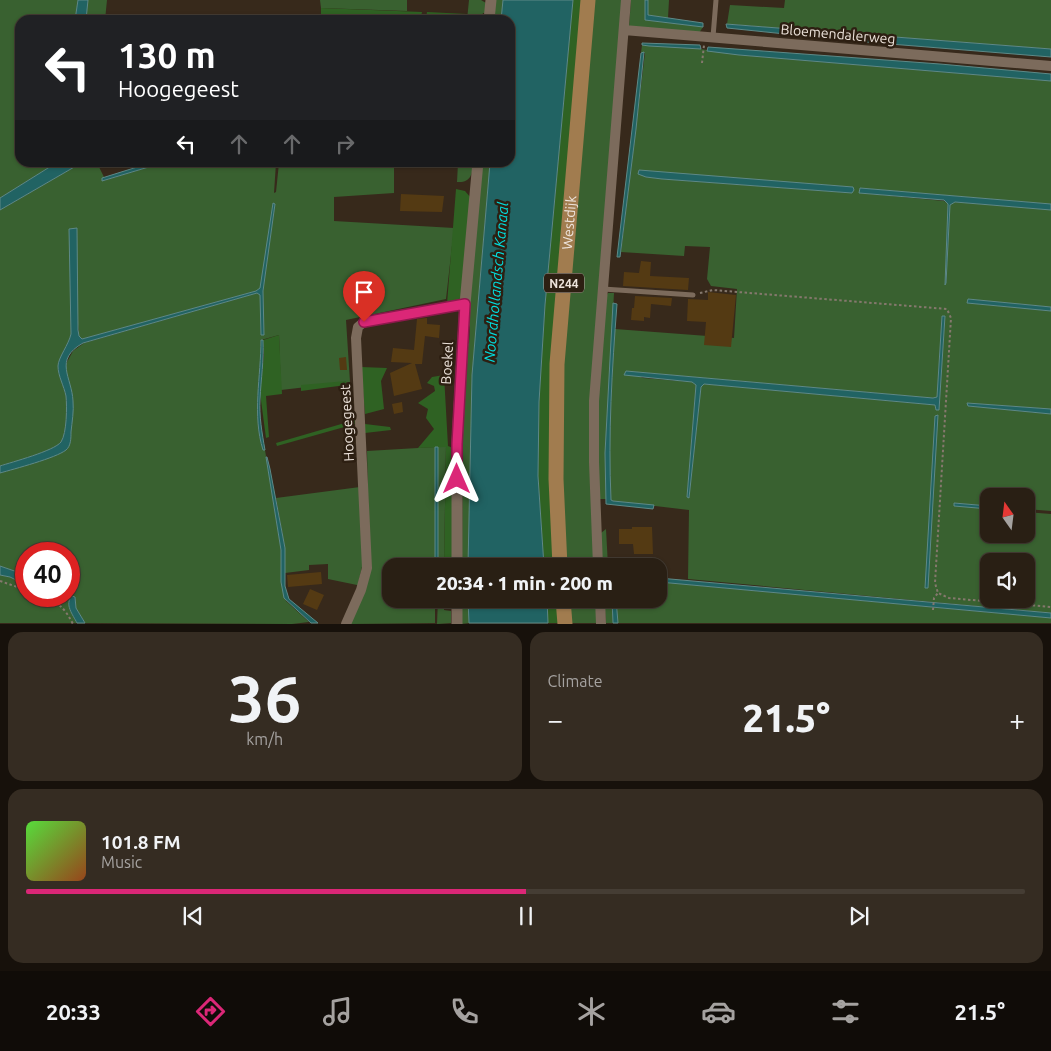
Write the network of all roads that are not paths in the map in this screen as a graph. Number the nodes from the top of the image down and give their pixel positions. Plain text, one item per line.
1 (491, 0) edge
2 (588, 0) edge
3 (626, 0) edge
4 (716, 0) edge
5 (490, 15) edge
6 (624, 30) junction
7 (709, 37) junction
8 (1051, 66) edge
9 (478, 167) edge
10 (603, 290) junction
11 (693, 295) road end
12 (465, 304) junction
13 (457, 558) edge
14 (560, 558) edge
15 (598, 558) edge
16 (457, 608) edge
17 (564, 608) edge
18 (600, 608) edge
19 (346, 624) edge
20 (457, 624) edge
21 (565, 624) edge
22 (601, 624) edge

1 - 5 street
2 - 14 main road, Westdijk / N244
3 - 6 street
4 - 7 lane
6 - 7 street, Bloemendalerweg
6 - 10 street
7 - 8 street, Bloemendalerweg
9 - 12 street, Boekel
10 - 11 lane
10 - 15 street
12 - 13 street, Boekel
12 - 19 street, Hoogegeest
16 - 20 street
17 - 21 main road
18 - 22 street

